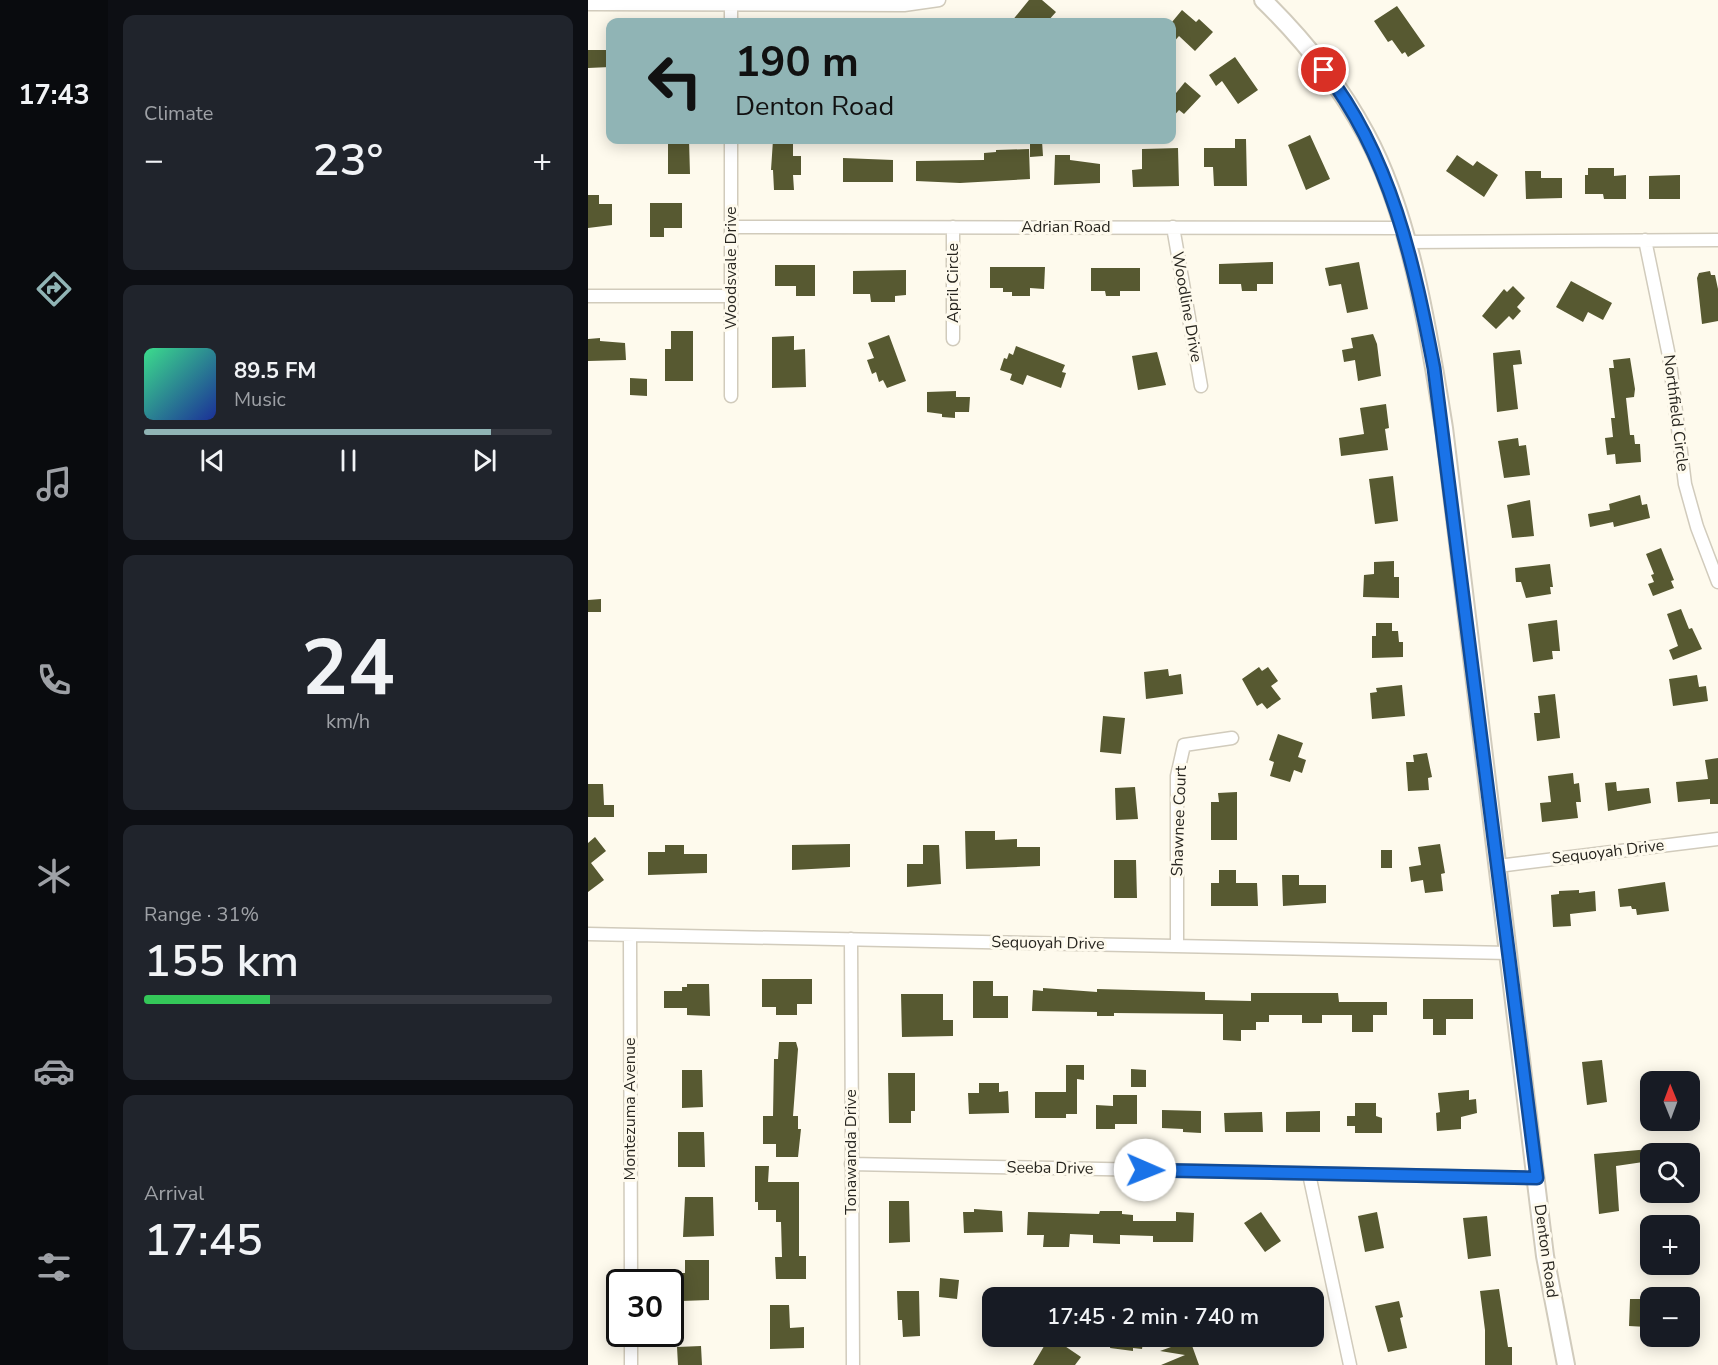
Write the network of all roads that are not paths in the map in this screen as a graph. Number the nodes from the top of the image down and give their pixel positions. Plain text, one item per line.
1 (939, 0) edge
2 (1263, 0) edge
3 (731, 2) edge
4 (588, 4) edge
5 (731, 18) edge
6 (731, 144) edge
7 (731, 227) junction
8 (953, 227) junction
9 (1173, 227) junction
10 (1404, 235) junction
11 (1645, 240) junction
12 (1718, 240) edge
13 (588, 296) edge
14 (731, 296) junction
15 (953, 339) dead end
16 (1201, 386) dead end
17 (731, 396) dead end
18 (1718, 582) edge
19 (1232, 738) dead end
20 (1718, 839) edge
21 (1498, 866) junction
22 (588, 934) edge
23 (630, 935) junction
24 (851, 939) junction
25 (1176, 946) junction
26 (1509, 953) junction
27 (851, 1164) junction
28 (1309, 1174) junction
29 (1537, 1178) junction
30 (631, 1269) edge
31 (631, 1347) edge
32 (631, 1365) edge
33 (853, 1365) edge
34 (1350, 1365) edge
35 (1566, 1365) edge

1 - 3 street
2 - 10 street, Denton Road
3 - 4 street
3 - 5 street
6 - 7 street, Woodsvale Drive
7 - 8 street, Adrian Road
7 - 14 street, Woodsvale Drive
8 - 9 street, Adrian Road
8 - 15 street, April Circle
9 - 10 street, Adrian Road
9 - 16 street, Woodline Drive
10 - 11 street
10 - 21 street, Denton Road
11 - 12 street
11 - 18 street, Northfield Circle
13 - 14 street
14 - 17 street, Woodsvale Drive
19 - 25 street, Shawnee Court
20 - 21 street, Sequoyah Drive
21 - 26 street, Denton Road
22 - 23 street, Sequoyah Drive
23 - 24 street, Sequoyah Drive
23 - 30 street, Montezuma Avenue
24 - 25 street, Sequoyah Drive
24 - 27 street, Tonawanda Drive
25 - 26 street, Sequoyah Drive
26 - 29 street, Denton Road
27 - 28 street, Seeba Drive
27 - 33 street, Tonawanda Drive
28 - 29 street, Seeba Drive
28 - 34 street
29 - 35 street, Denton Road
31 - 32 street

